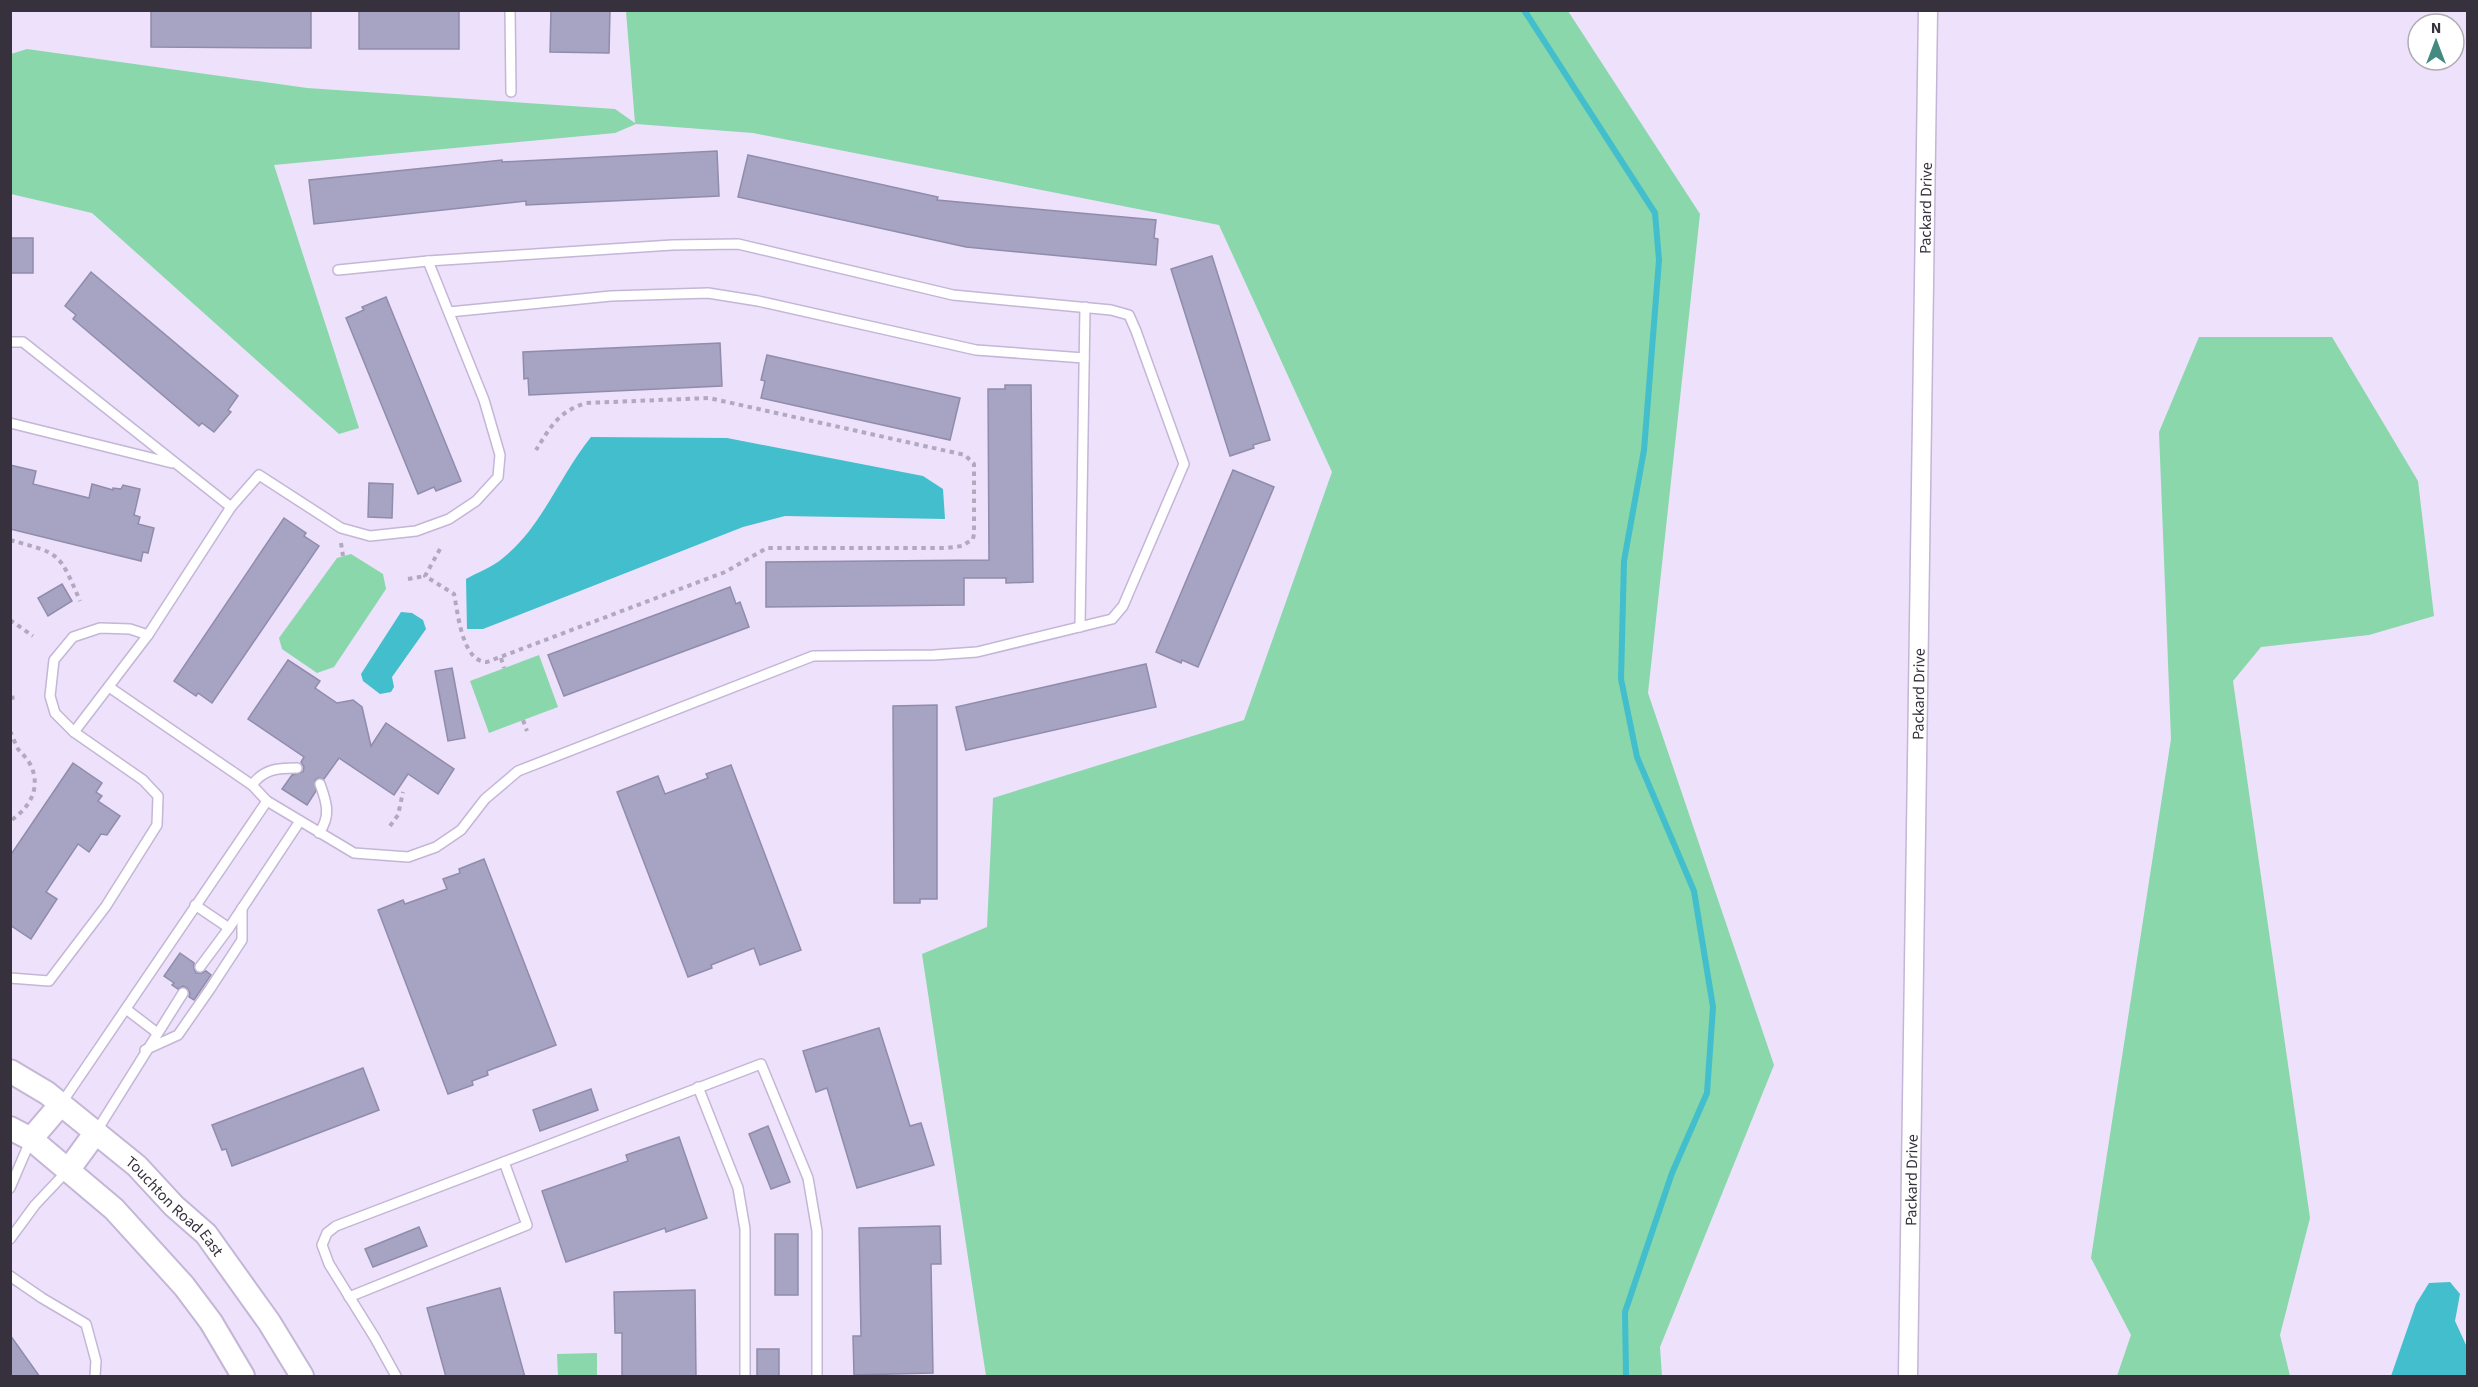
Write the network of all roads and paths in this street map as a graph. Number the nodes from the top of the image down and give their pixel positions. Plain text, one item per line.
1 (510, 10) edge
2 (1928, 10) edge
3 (511, 92) dead end
4 (428, 261) junction
5 (338, 270) dead end
6 (1084, 307) junction
7 (448, 312) junction
8 (10, 342) edge
9 (1084, 358) junction
10 (10, 423) edge
11 (536, 450) dead end
12 (177, 464) junction
13 (231, 507) junction
14 (10, 540) edge
15 (341, 542) dead end
16 (440, 549) dead end
17 (343, 556) dead end
18 (425, 576) junction
19 (408, 579) dead end
20 (80, 601) dead end
21 (10, 620) edge
22 (1080, 627) junction
23 (148, 635) junction
24 (33, 636) dead end
25 (500, 657) junction
26 (504, 668) dead end
27 (109, 687) junction
28 (19, 697) dead end
29 (10, 699) edge
30 (523, 720) dead end
31 (10, 731) edge
32 (527, 731) dead end
33 (74, 732) junction
34 (297, 768) dead end
35 (320, 784) dead end
36 (252, 785) junction
37 (403, 792) dead end
38 (267, 801) junction
39 (10, 821) edge
40 (300, 821) junction
41 (390, 826) dead end
42 (319, 833) junction
43 (195, 905) junction
44 (243, 909) junction
45 (229, 928) junction
46 (200, 967) dead end
47 (10, 978) edge
48 (183, 993) dead end
49 (126, 1009) junction
50 (156, 1032) junction
51 (145, 1050) junction
52 (10, 1071) edge
53 (698, 1088) junction
54 (61, 1104) junction
55 (10, 1128) edge
56 (96, 1132) junction
57 (31, 1139) junction
58 (504, 1162) junction
59 (69, 1169) junction
60 (10, 1188) edge
61 (10, 1239) edge
62 (10, 1275) edge
63 (349, 1297) junction
64 (95, 1377) edge
65 (243, 1377) edge
66 (302, 1377) edge
67 (396, 1377) edge
68 (746, 1377) edge
69 (817, 1377) edge
70 (1908, 1377) edge

1 - 3 lane
2 - 70 street, Packard Drive
4 - 5 lane
4 - 6 lane
4 - 7 lane
6 - 9 lane
6 - 22 lane
7 - 9 lane
7 - 13 lane
8 - 12 lane
9 - 22 lane
10 - 12 lane
11 - 25 path
12 - 13 lane
13 - 23 lane
14 - 20 path
15 - 17 path
16 - 18 path
18 - 19 path
18 - 25 path
21 - 24 path
22 - 42 lane
23 - 27 lane
23 - 33 lane
25 - 26 path
27 - 33 lane
27 - 36 lane
28 - 29 path
30 - 32 path
31 - 39 path
33 - 47 lane
34 - 36 lane
35 - 42 lane
36 - 38 lane
37 - 41 path
38 - 40 lane
38 - 43 lane
40 - 42 lane
40 - 44 lane
43 - 45 lane
43 - 49 lane
44 - 45 lane
44 - 51 lane
45 - 46 lane
48 - 50 lane
49 - 50 lane
49 - 54 lane
50 - 51 lane
51 - 56 lane
52 - 54 street, Touchton Road East
53 - 58 lane
53 - 68 lane
53 - 69 lane
54 - 56 street, Touchton Road East
54 - 57 street
55 - 57 street
56 - 59 street
56 - 66 street, Touchton Road East
57 - 59 street
57 - 60 lane
58 - 63 lane
58 - 63 lane
59 - 61 lane
59 - 65 street
62 - 64 lane
63 - 67 lane

